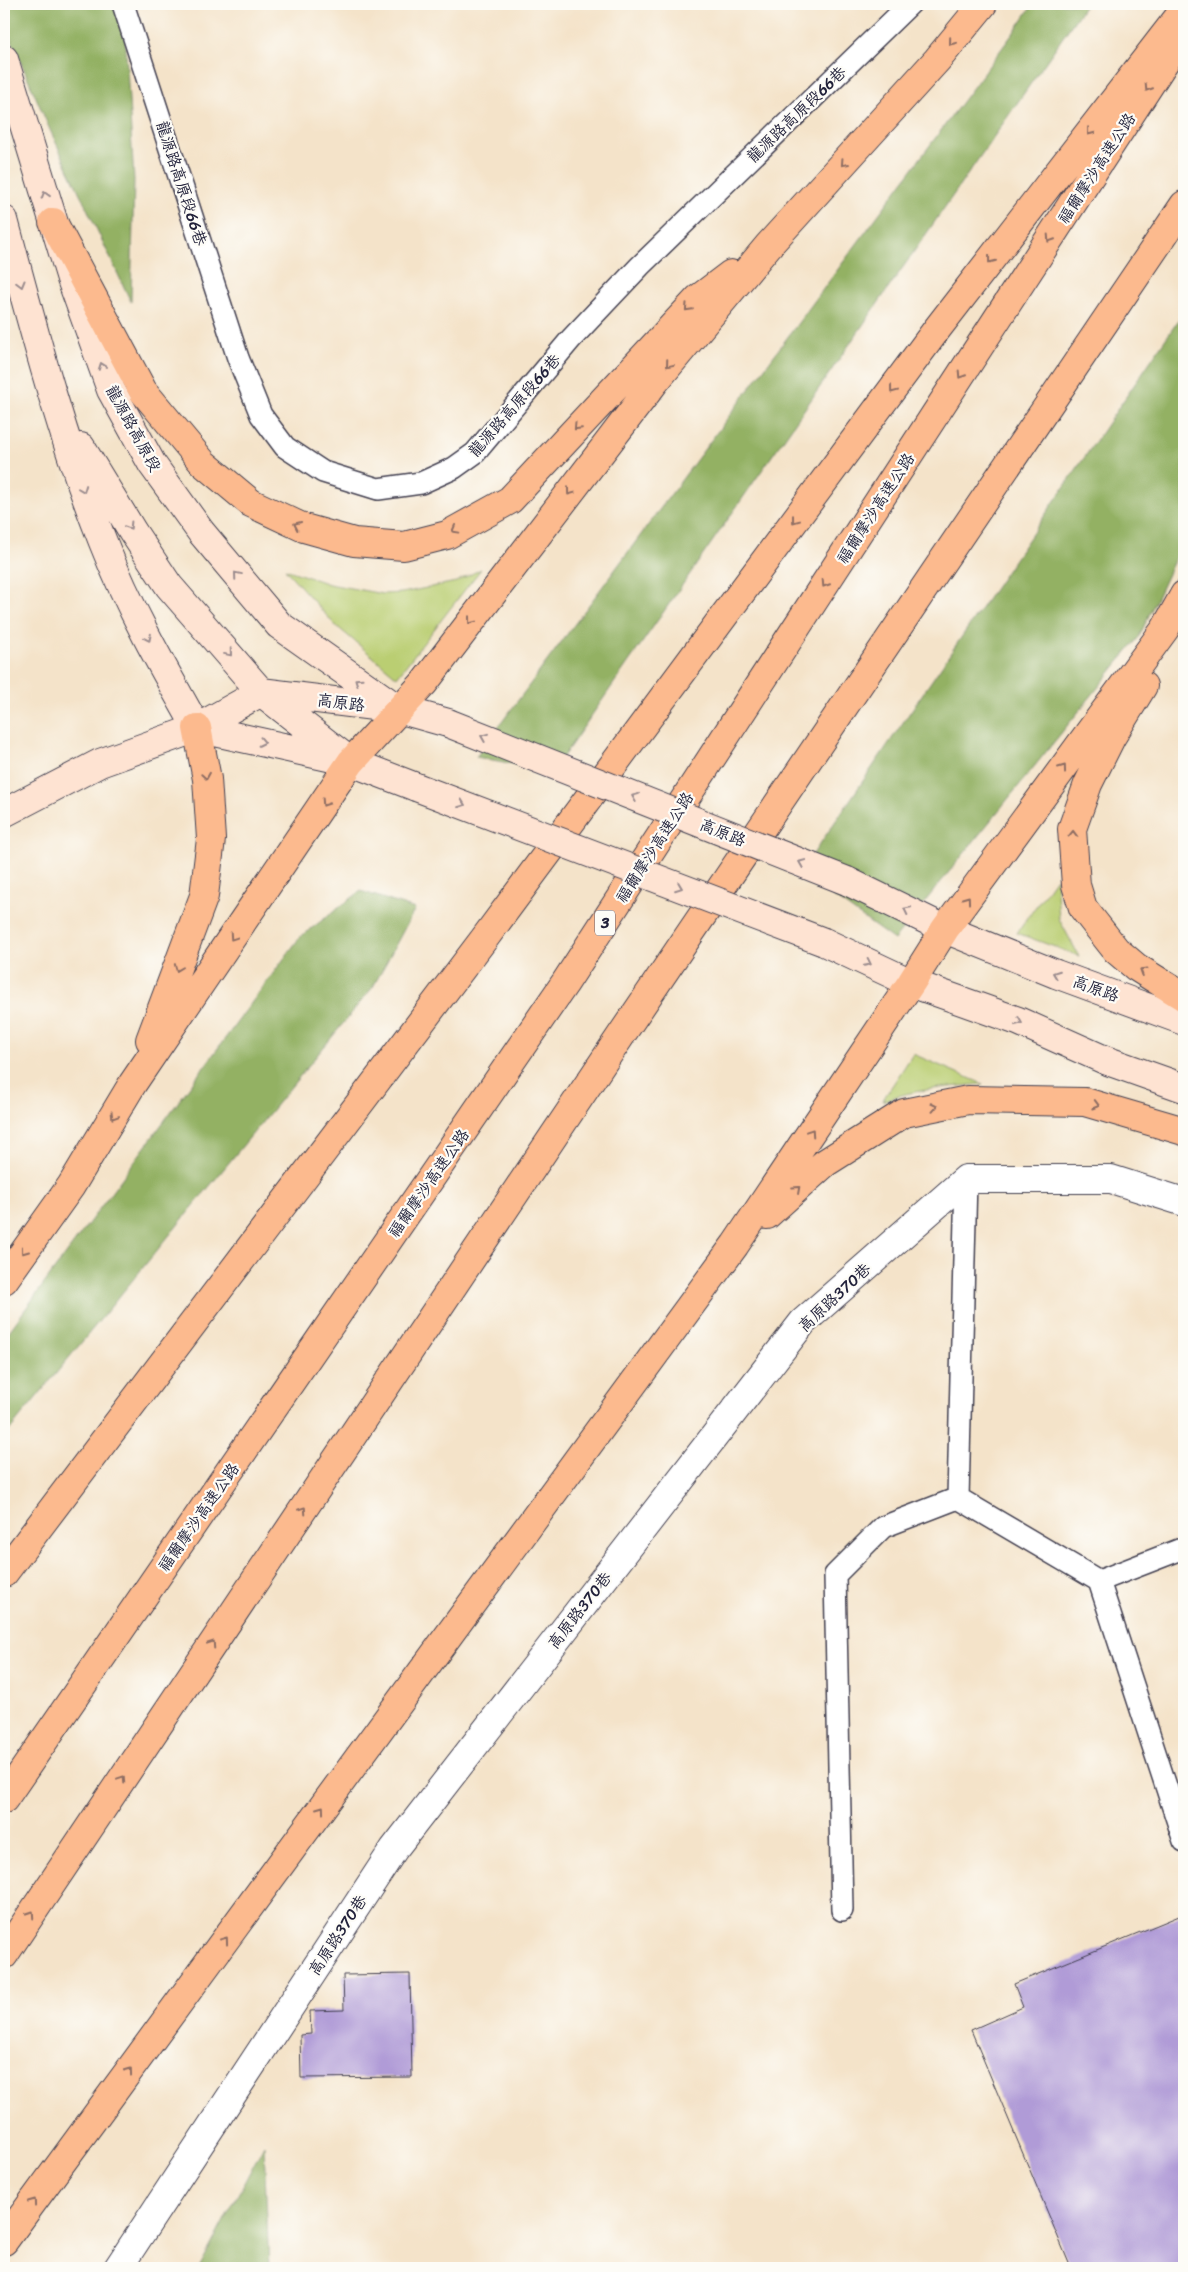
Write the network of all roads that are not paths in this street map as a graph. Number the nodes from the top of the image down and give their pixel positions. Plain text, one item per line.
1 (123, 4) edge
2 (910, 4) edge
3 (983, 4) edge
4 (1184, 10) edge
5 (1184, 32) edge
6 (4, 59) edge
7 (1184, 205) edge
8 (4, 220) edge
9 (53, 222) junction
10 (768, 246) junction
11 (47, 376) junction
12 (1184, 596) edge
13 (1165, 629) junction
14 (261, 692) junction
15 (398, 709) junction
16 (197, 728) junction
17 (351, 762) junction
18 (4, 813) edge
19 (945, 929) junction
20 (911, 983) junction
21 (1184, 997) edge
22 (1184, 1021) edge
23 (134, 1083) junction
24 (1184, 1088) edge
25 (1184, 1131) edge
26 (966, 1179) junction
27 (1184, 1202) edge
28 (735, 1245) junction
29 (4, 1280) edge
30 (958, 1498) junction
31 (1184, 1548) edge
32 (4, 1573) edge
33 (1099, 1581) junction
34 (4, 1799) edge
35 (1184, 1841) edge
36 (842, 1910) dead end
37 (4, 1955) edge
38 (4, 2241) edge
39 (118, 2268) edge

1 - 2 lane, 龍源路高原段66巷
3 -> 10 highway
4 -> 32 highway
5 -> 34 highway, 福爾摩沙高速公路 / 3
9 -> 6 street, 龍源路高原段
37 -> 7 highway
8 -> 11 street
10 -> 9 highway
15 -> 9 street, 龍源路高原段
10 -> 15 highway
11 -> 14 street
11 -> 16 street
12 - 13 highway
19 -> 13 highway
21 -> 13 highway
14 - 15 street, 高原路
14 - 16 street
14 - 17 street
15 - 17 highway
19 -> 15 street, 高原路, bridge
16 -> 17 street
16 - 18 street
16 -> 23 highway
17 -> 20 street, bridge
17 -> 23 highway
19 - 20 highway
22 -> 19 street, 高原路
20 -> 24 street
28 -> 20 highway
23 -> 29 highway
28 -> 25 highway
26 - 27 street
26 - 30 lane
26 - 39 street, 高原路370巷
38 -> 28 highway
30 - 33 lane
30 - 36 lane
31 - 33 lane
33 - 35 lane

